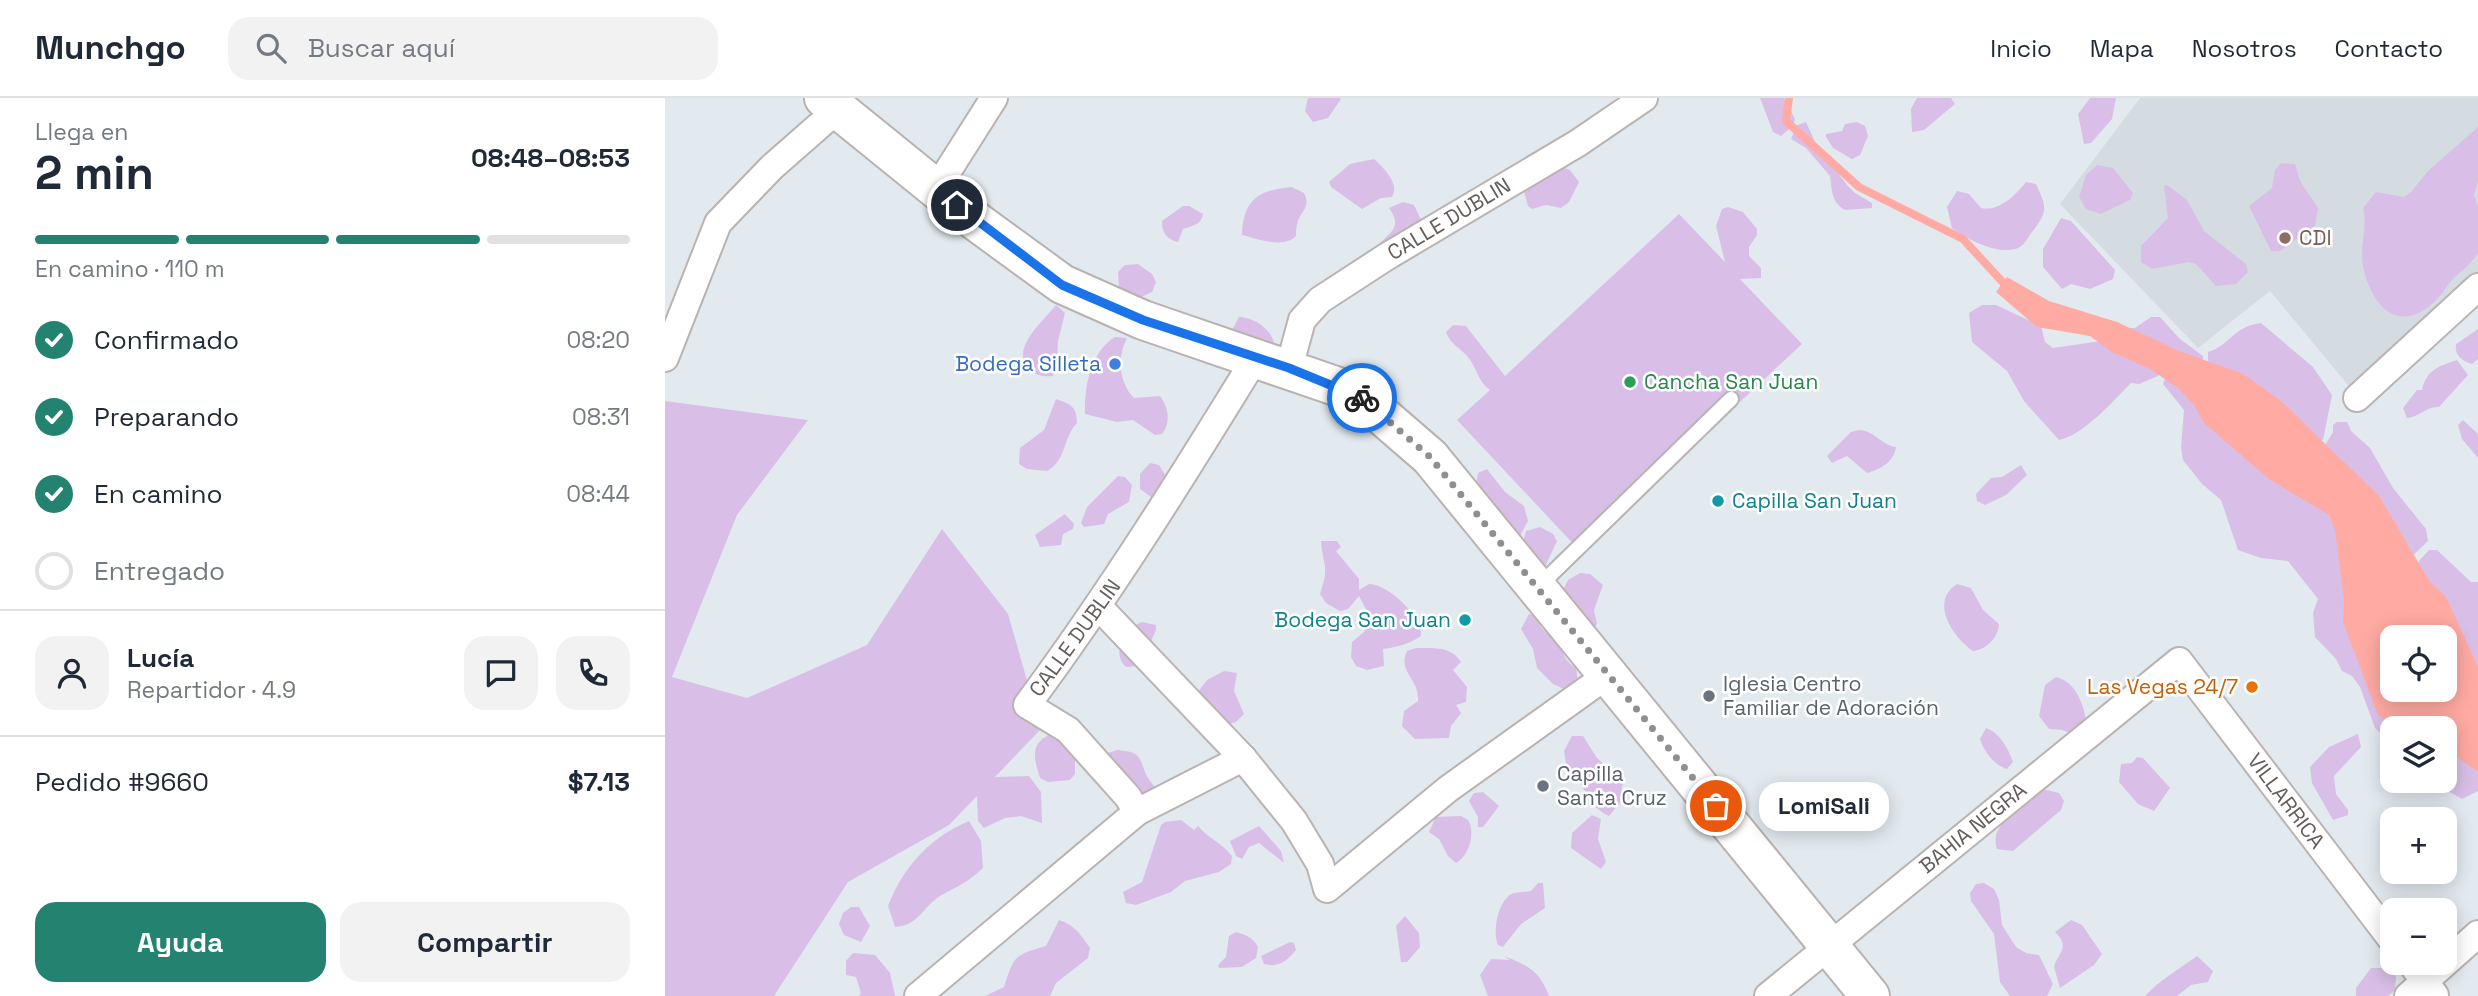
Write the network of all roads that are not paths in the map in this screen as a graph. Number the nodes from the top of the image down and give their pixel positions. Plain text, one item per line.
1 (994, 98) edge
2 (1644, 98) edge
3 (831, 104) edge
4 (937, 188) junction
5 (2478, 287) edge
6 (665, 358) edge
7 (1272, 363) junction
8 (2357, 398) dead end
9 (1731, 399) dead end
10 (1538, 587) junction
11 (1099, 607) junction
12 (2179, 661) joint
13 (1609, 674) junction
14 (1243, 758) junction
15 (1137, 813) junction
16 (2380, 924) edge
17 (2478, 934) edge
18 (1829, 945) junction
19 (2420, 984) edge
20 (918, 996) edge
21 (1768, 996) edge
22 (1870, 996) edge

1 - 4 street
2 - 7 street, CALLE DUBLIN
3 - 4 main road
3 - 6 street
4 - 7 main road
5 - 8 street
7 - 10 main road
7 - 11 street, CALLE DUBLIN
9 - 10 lane
10 - 13 main road
11 - 14 street
11 - 15 street, CALLE DUBLIN
12 - 16 street, VILLARRICA
12 - 18 street, BAHIA NEGRA
13 - 14 street
13 - 18 main road
14 - 15 street
15 - 20 street
17 - 19 street
18 - 21 street, BAHIA NEGRA
18 - 22 main road

